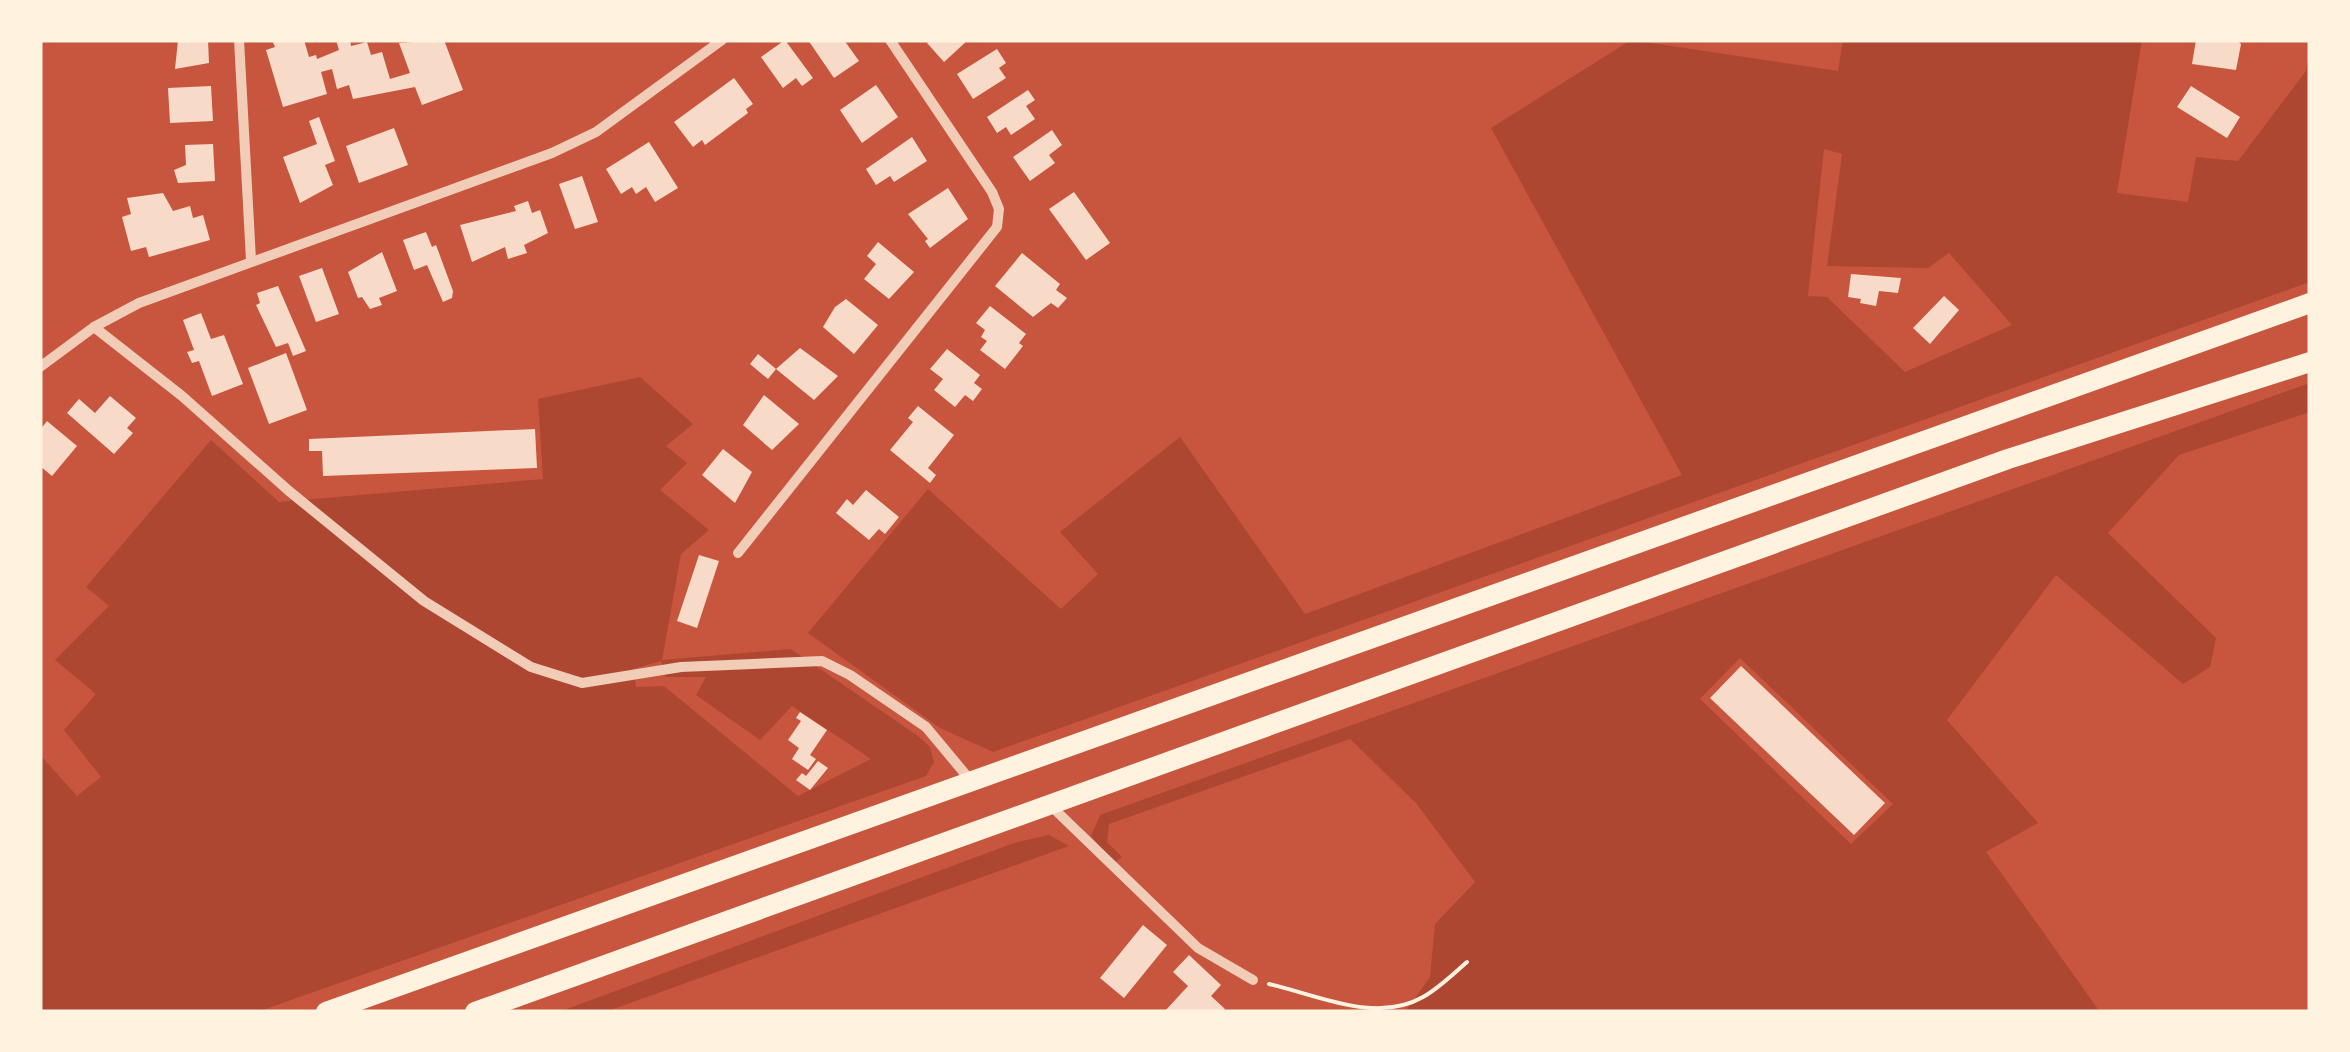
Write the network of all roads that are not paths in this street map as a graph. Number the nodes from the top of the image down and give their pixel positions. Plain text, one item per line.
1 (239, 40) edge
2 (722, 40) edge
3 (890, 40) edge
4 (252, 260) junction
5 (2310, 303) edge
6 (94, 327) junction
7 (2310, 362) edge
8 (40, 367) edge
9 (738, 552) dead end
10 (972, 782) junction
11 (1049, 804) junction
12 (1254, 980) road end
13 (326, 1012) edge
14 (475, 1012) edge

1 - 4 street
2 - 4 street
3 - 9 street
4 - 6 street
5 - 10 main road
6 - 8 street
6 - 10 street
7 - 11 main road
10 - 13 main road
11 - 12 street
11 - 14 main road

